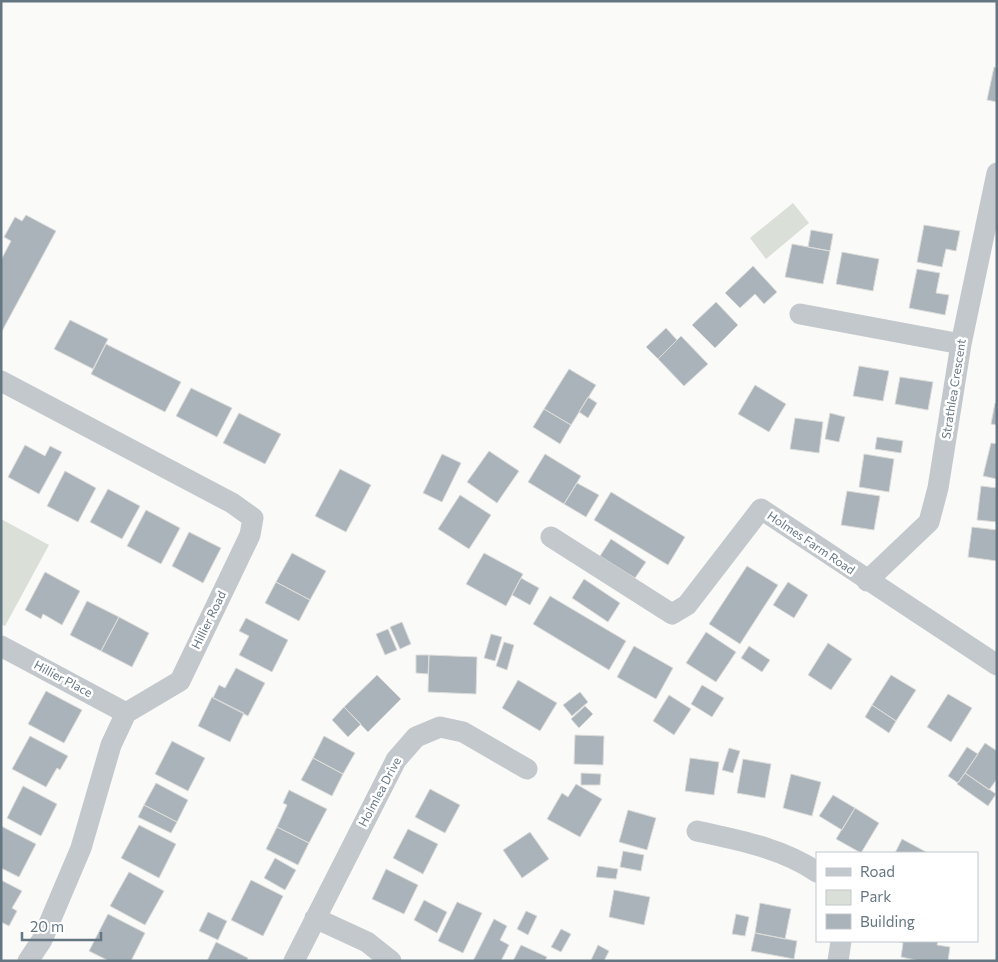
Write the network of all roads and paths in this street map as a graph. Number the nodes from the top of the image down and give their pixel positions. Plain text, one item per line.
1 (997, 173) edge
2 (800, 314) dead end
3 (961, 344) junction
4 (1, 381) edge
5 (551, 537) dead end
6 (867, 581) junction
7 (1, 646) edge
8 (997, 665) edge
9 (126, 713) junction
10 (526, 769) dead end
11 (697, 831) dead end
12 (816, 871) edge
13 (315, 918) junction
14 (841, 942) edge
15 (28, 961) edge
16 (294, 961) edge
17 (391, 961) edge
18 (838, 961) edge

1 - 3 street, Strathlea Crescent
2 - 3 street
3 - 6 street, Strathlea Crescent
4 - 9 street, Hillier Road
5 - 6 street, Holmes Farm Road
6 - 8 street, Holmes Farm Road
7 - 9 street, Hillier Place
9 - 15 street
10 - 13 street, Holmlea Drive
11 - 12 street
13 - 16 street, Holmlea Drive
13 - 17 street
14 - 18 street

